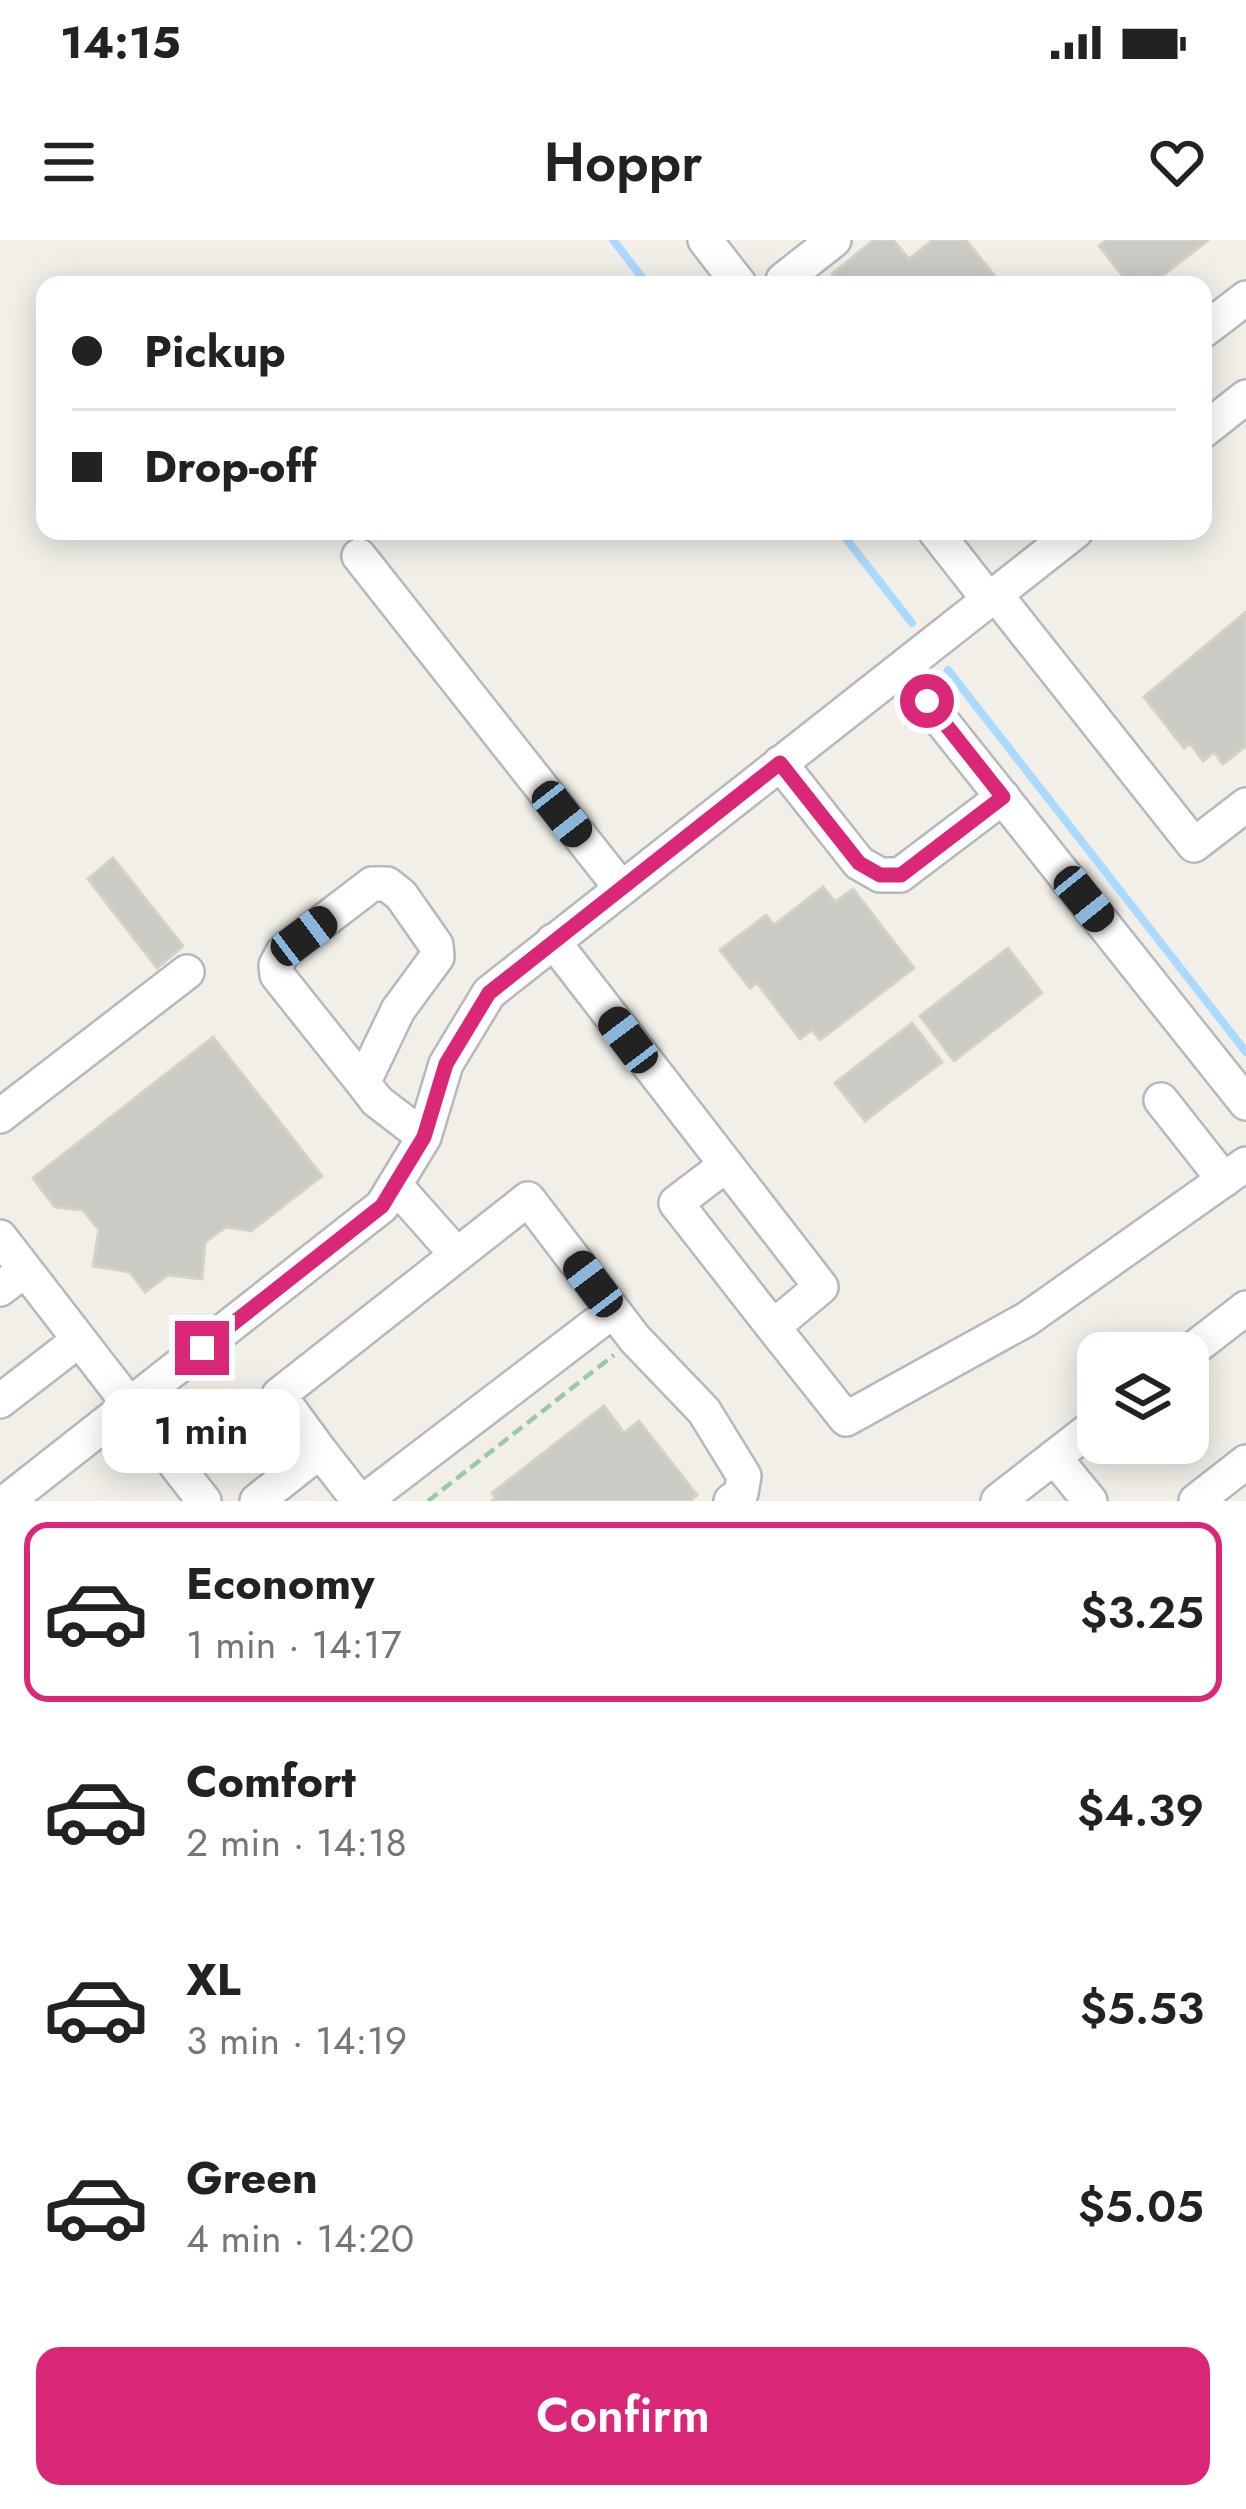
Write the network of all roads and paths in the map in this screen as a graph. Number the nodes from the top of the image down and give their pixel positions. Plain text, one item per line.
1 (704, 240) edge
2 (834, 240) edge
3 (733, 276) edge
4 (790, 276) edge
5 (1246, 298) edge
6 (1212, 324) edge
7 (1246, 397) edge
8 (1212, 424) edge
9 (943, 540) edge
10 (1065, 540) edge
11 (359, 556) dead end
12 (992, 597) junction
13 (902, 670) junction
14 (780, 763) junction
15 (1003, 797) junction
16 (1246, 806) edge
17 (621, 888) junction
18 (553, 941) junction
19 (187, 972) dead end
20 (363, 1083) junction
21 (1161, 1100) dead end
22 (1246, 1103) edge
23 (0, 1116) edge
24 (424, 1137) junction
25 (725, 1165) junction
26 (1235, 1172) edge
27 (395, 1185) junction
28 (0, 1237) edge
29 (457, 1255) junction
30 (13, 1280) edge
31 (1246, 1307) edge
32 (614, 1311) junction
33 (772, 1327) junction
34 (1209, 1336) edge
35 (80, 1340) junction
36 (623, 1348) dead end
37 (0, 1401) edge
38 (130, 1406) junction
39 (1077, 1439) edge
40 (320, 1451) junction
41 (1054, 1457) junction
42 (1246, 1462) edge
43 (7, 1501) edge
44 (204, 1501) edge
45 (257, 1501) edge
46 (362, 1501) edge
47 (428, 1501) edge
48 (731, 1501) edge
49 (998, 1501) edge
50 (1090, 1501) edge
51 (1196, 1501) edge

1 - 3 street
2 - 4 street
5 - 6 street
7 - 8 street
9 - 12 street
10 - 12 street
11 - 17 street
12 - 13 street
12 - 16 street
13 - 14 street
13 - 15 street
14 - 15 street
14 - 17 street
15 - 22 street
17 - 18 street
18 - 24 street
18 - 25 street
19 - 23 street
20 - 20 street
20 - 24 street
21 - 26 street
24 - 27 street
25 - 33 street
25 - 33 street
26 - 33 street
27 - 29 street
27 - 38 street
28 - 30 street
29 - 32 street
29 - 40 street
30 - 35 street
31 - 34 street
32 - 46 street
32 - 48 street
35 - 37 street
35 - 38 street
36 - 47 path
38 - 43 street
38 - 44 street
39 - 41 street
40 - 45 street
40 - 46 street
41 - 49 street
41 - 50 street
42 - 51 street

